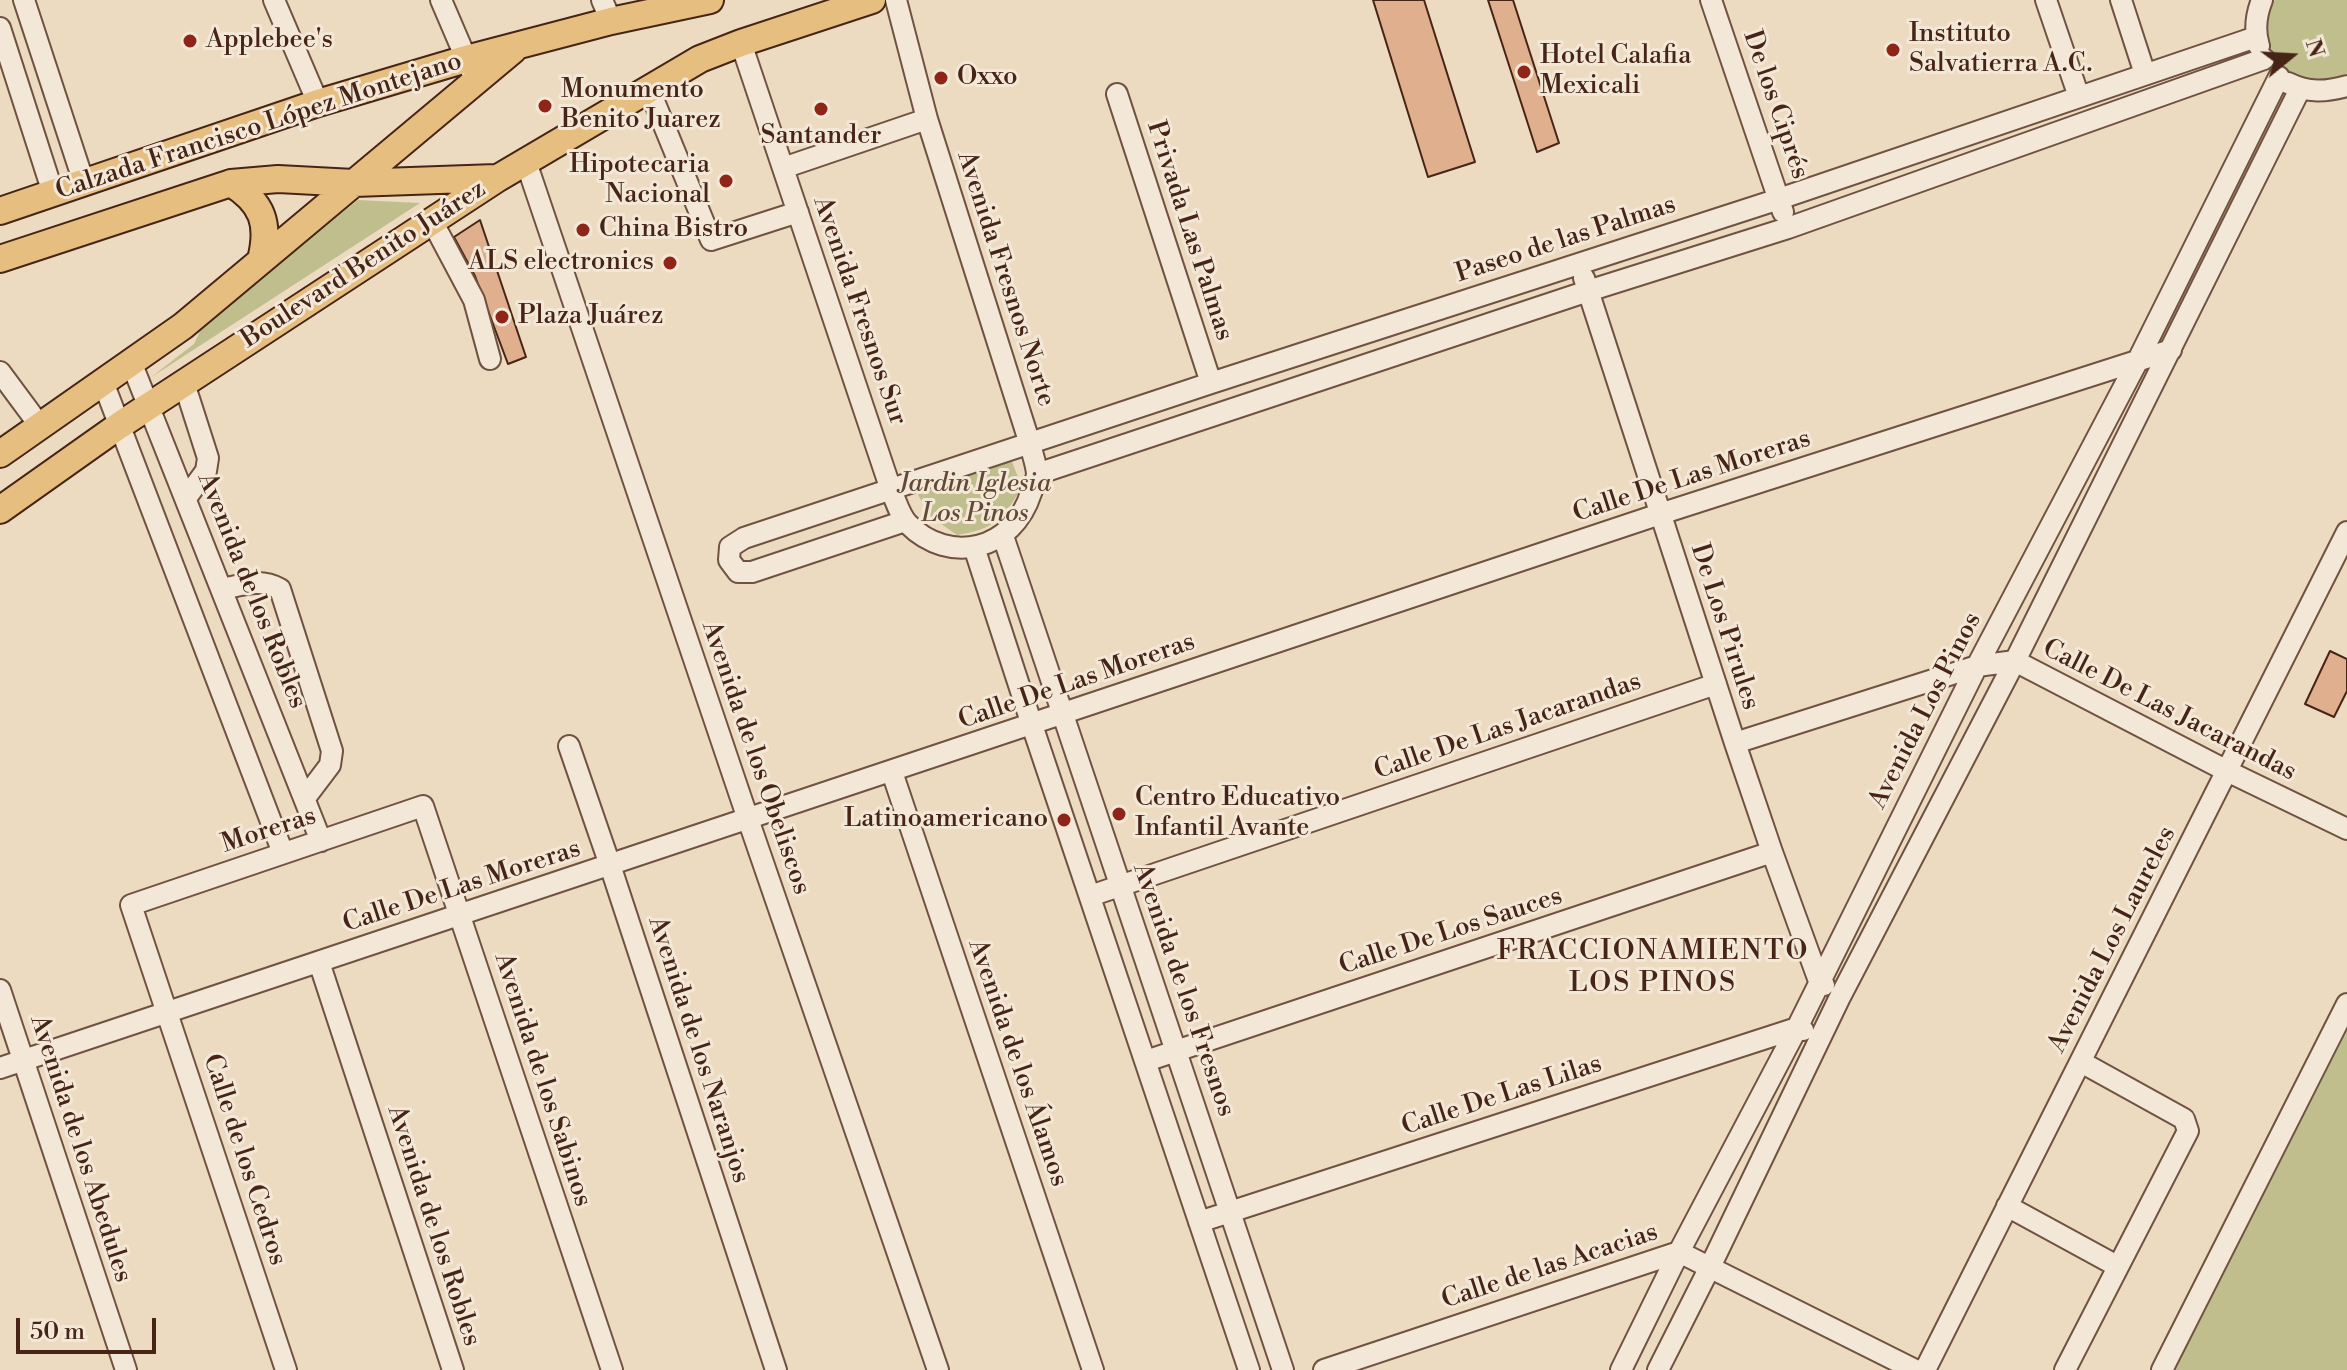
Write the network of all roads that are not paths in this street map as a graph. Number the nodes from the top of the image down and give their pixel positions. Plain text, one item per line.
1 (24, 0) edge
2 (274, 0) edge
3 (441, 0) edge
4 (872, 0) edge
5 (896, 0) edge
6 (1711, 0) edge
7 (2046, 0) edge
8 (2121, 0) edge
9 (2262, 0) edge
10 (697, 2) edge
11 (606, 11) edge
12 (0, 28) edge
13 (2256, 37) junction
14 (741, 43) junction
15 (2264, 59) junction
16 (471, 70) junction
17 (2145, 74) junction
18 (2279, 77) junction
19 (2347, 86) edge
20 (649, 89) junction
21 (2300, 89) junction
22 (1117, 94) dead end
23 (2079, 97) junction
24 (318, 103) junction
25 (927, 119) junction
26 (526, 162) junction
27 (783, 168) junction
28 (498, 178) junction
29 (84, 183) junction
30 (231, 183) junction
31 (354, 183) junction
32 (53, 193) junction
33 (1779, 199) junction
34 (0, 211) edge
35 (798, 212) junction
36 (432, 221) junction
37 (1788, 228) junction
38 (0, 259) edge
39 (261, 260) junction
40 (1580, 262) junction
41 (1588, 291) junction
42 (2171, 350) junction
43 (490, 359) dead end
44 (131, 362) junction
45 (2137, 362) junction
46 (0, 372) edge
47 (103, 382) junction
48 (184, 383) junction
49 (1211, 383) junction
50 (149, 406) junction
51 (120, 425) junction
52 (40, 426) junction
53 (1030, 444) junction
54 (0, 454) edge
55 (1037, 474) junction
56 (891, 490) junction
57 (186, 498) junction
58 (0, 510) edge
59 (1660, 514) junction
60 (905, 521) junction
61 (2347, 532) edge
62 (1003, 536) junction
63 (974, 547) junction
64 (222, 589) junction
65 (2015, 661) junction
66 (1977, 666) junction
67 (1716, 684) junction
68 (1063, 714) junction
69 (1032, 725) junction
70 (1735, 743) junction
71 (569, 746) dead end
72 (2227, 771) junction
73 (892, 772) junction
74 (305, 798) junction
75 (423, 806) joint
76 (748, 819) junction
77 (2347, 829) edge
78 (321, 841) junction
79 (1772, 852) junction
80 (283, 853) junction
81 (610, 865) junction
82 (1120, 886) junction
83 (1090, 896) junction
84 (131, 905) joint
85 (460, 915) junction
86 (319, 962) junction
87 (1819, 981) junction
88 (0, 990) edge
89 (1839, 999) junction
90 (2347, 1004) edge
91 (168, 1012) junction
92 (1797, 1028) junction
93 (1821, 1037) junction
94 (1176, 1051) junction
95 (24, 1060) junction
96 (1146, 1061) junction
97 (2081, 1062) junction
98 (0, 1068) edge
99 (2007, 1206) junction
100 (1231, 1212) junction
101 (1199, 1222) junction
102 (1679, 1252) junction
103 (2117, 1266) junction
104 (1710, 1267) junction
105 (126, 1370) edge
106 (286, 1370) edge
107 (453, 1370) edge
108 (612, 1370) edge
109 (776, 1370) edge
110 (938, 1370) edge
111 (1093, 1370) edge
112 (1249, 1370) edge
113 (1283, 1370) edge
114 (1324, 1370) edge
115 (1621, 1370) edge
116 (1658, 1370) edge
117 (1915, 1370) edge
118 (1925, 1370) edge
119 (2065, 1370) edge
120 (2162, 1370) edge

1 - 29 street
2 - 24 street
3 - 16 street
4 - 14 main road, Boulevard Benito Juárez
5 - 25 street, Avenida Fresnos Norte
6 - 33 street, De los Ciprés
7 - 23 street
8 - 17 street
9 - 13 street
10 - 11 main road
11 - 16 main road, Boulevard Benito Juárez
12 - 32 street
13 - 15 street
13 - 17 street, Paseo de las Palmas
14 - 20 main road, Boulevard Benito Juárez
14 - 27 street, Avenida Fresnos Sur
15 - 18 street
15 - 37 street
16 - 24 main road, Calzada Francisco López Montejano
16 - 31 main road, Boulevard Benito Juárez
17 - 23 street, Paseo de las Palmas
18 - 21 street
18 - 45 street, Avenida Los Pinos
19 - 21 street
20 - 26 main road, Boulevard Benito Juárez
20 - 35 street
21 - 42 street, Avenida Los Pinos
22 - 49 street, Privada Las Palmas
23 - 33 street, Paseo de las Palmas
24 - 29 main road, Calzada Francisco López Montejano
25 - 27 street
25 - 53 street, Avenida Fresnos Norte
26 - 28 main road, Boulevard Benito Juárez
26 - 76 street, Avenida de los Obeliscos
27 - 35 street, Avenida Fresnos Sur
28 - 31 main road, Calzada Francisco López Montejano
28 - 36 main road, Boulevard Benito Juárez
29 - 32 main road, Calzada Francisco López Montejano
30 - 31 main road, Calzada Francisco López Montejano
30 - 38 main road, Calzada Francisco López Montejano
30 - 39 main road
31 - 39 main road, Boulevard Benito Juárez
32 - 34 main road, Calzada Francisco López Montejano
33 - 37 street, De los Ciprés
33 - 40 street, Paseo de las Palmas
35 - 56 street, Avenida Fresnos Sur
36 - 43 street
36 - 48 main road, Boulevard Benito Juárez
37 - 41 street
39 - 44 main road, Boulevard Benito Juárez
40 - 41 street, De Los Pirules
40 - 49 street, Paseo de las Palmas
41 - 55 street
41 - 59 street, De Los Pirules
42 - 45 street, Calle De Las Moreras
42 - 65 street, Avenida Los Pinos
44 - 47 main road, Boulevard Benito Juárez
44 - 50 street, Avenida de los Robles
45 - 59 street, Calle De Las Moreras
45 - 66 street, Avenida Los Pinos
46 - 52 street
47 - 51 street
47 - 52 main road, Boulevard Benito Juárez
48 - 50 main road, Boulevard Benito Juárez
48 - 57 street
49 - 53 street, Paseo de las Palmas
50 - 51 main road, Boulevard Benito Juárez
50 - 57 street, Avenida de los Robles
51 - 58 main road, Boulevard Benito Juárez
51 - 80 street
52 - 54 main road, Boulevard Benito Juárez
53 - 55 street, Avenida Fresnos Norte
53 - 56 street, Paseo de las Palmas
55 - 62 street
56 - 60 street, Avenida Fresnos Sur
56 - 60 street
57 - 64 street, Avenida de los Robles
59 - 67 street, De Los Pirules
59 - 68 street, Calle De Las Moreras
60 - 63 street
61 - 72 street, Avenida Los Laureles
62 - 63 street
62 - 68 street, Avenida de los Fresnos
63 - 69 street
64 - 74 street, Avenida de los Robles
64 - 74 street
65 - 66 street, Calle De Las Jacarandas
65 - 72 street, Calle De Las Jacarandas
65 - 89 street, Avenida Los Pinos
66 - 70 street, Calle De Las Jacarandas
66 - 87 street, Avenida Los Pinos
67 - 70 street, De Los Pirules
67 - 82 street, Calle De Las Jacarandas
68 - 69 street, Calle De Las Moreras
68 - 82 street, Avenida de los Fresnos
69 - 73 street, Calle De Las Moreras
69 - 83 street
70 - 79 street, De Los Pirules
71 - 81 street, Avenida de los Naranjos
72 - 77 street, Calle De Las Jacarandas
72 - 97 street, Avenida Los Laureles
73 - 76 street, Calle De Las Moreras
73 - 111 street, Avenida de los Álamos
74 - 78 street, Avenida de los Robles
75 - 78 street, Moreras
75 - 85 street, Avenida de los Sabinos
76 - 81 street, Calle De Las Moreras
76 - 110 street, Avenida de los Obeliscos
78 - 80 street, Moreras
79 - 87 street, De Los Pirules
79 - 94 street, Calle De Los Sauces
80 - 84 street, Moreras
81 - 85 street, Calle De Las Moreras
81 - 109 street, Avenida de los Naranjos
82 - 83 street, Calle De Las Jacarandas
82 - 94 street, Avenida de los Fresnos
83 - 96 street
84 - 91 street, Calle de los Cedros
85 - 86 street, Calle De Las Moreras
85 - 108 street, Avenida de los Sabinos
86 - 91 street, Calle De Las Moreras
86 - 107 street, Avenida de los Robles
87 - 89 street, De Los Pirules
87 - 92 street, Avenida Los Pinos
88 - 95 street, Avenida de los Abedules
89 - 93 street, Avenida Los Pinos
90 - 120 street
91 - 95 street, Calle De Las Moreras
91 - 106 street, Calle de los Cedros
92 - 93 street
92 - 100 street, Calle De Las Lilas
92 - 102 street, Avenida Los Pinos
93 - 104 street, Avenida Los Pinos
94 - 96 street, Calle De Los Sauces
94 - 100 street, Avenida de los Fresnos
95 - 98 street, Calle De Las Moreras
95 - 105 street, Avenida de los Abedules
96 - 101 street
97 - 99 street, Avenida Los Laureles
97 - 103 street
99 - 103 street
99 - 118 street, Avenida Los Laureles
100 - 101 street, Calle De Las Lilas
100 - 113 street, Avenida de los Fresnos
101 - 112 street
102 - 104 street, Calle de las Acacias
102 - 114 street, Calle de las Acacias
102 - 115 street, Avenida Los Pinos
103 - 119 street
104 - 116 street, Avenida Los Pinos
104 - 117 street, Calle de las Acacias

